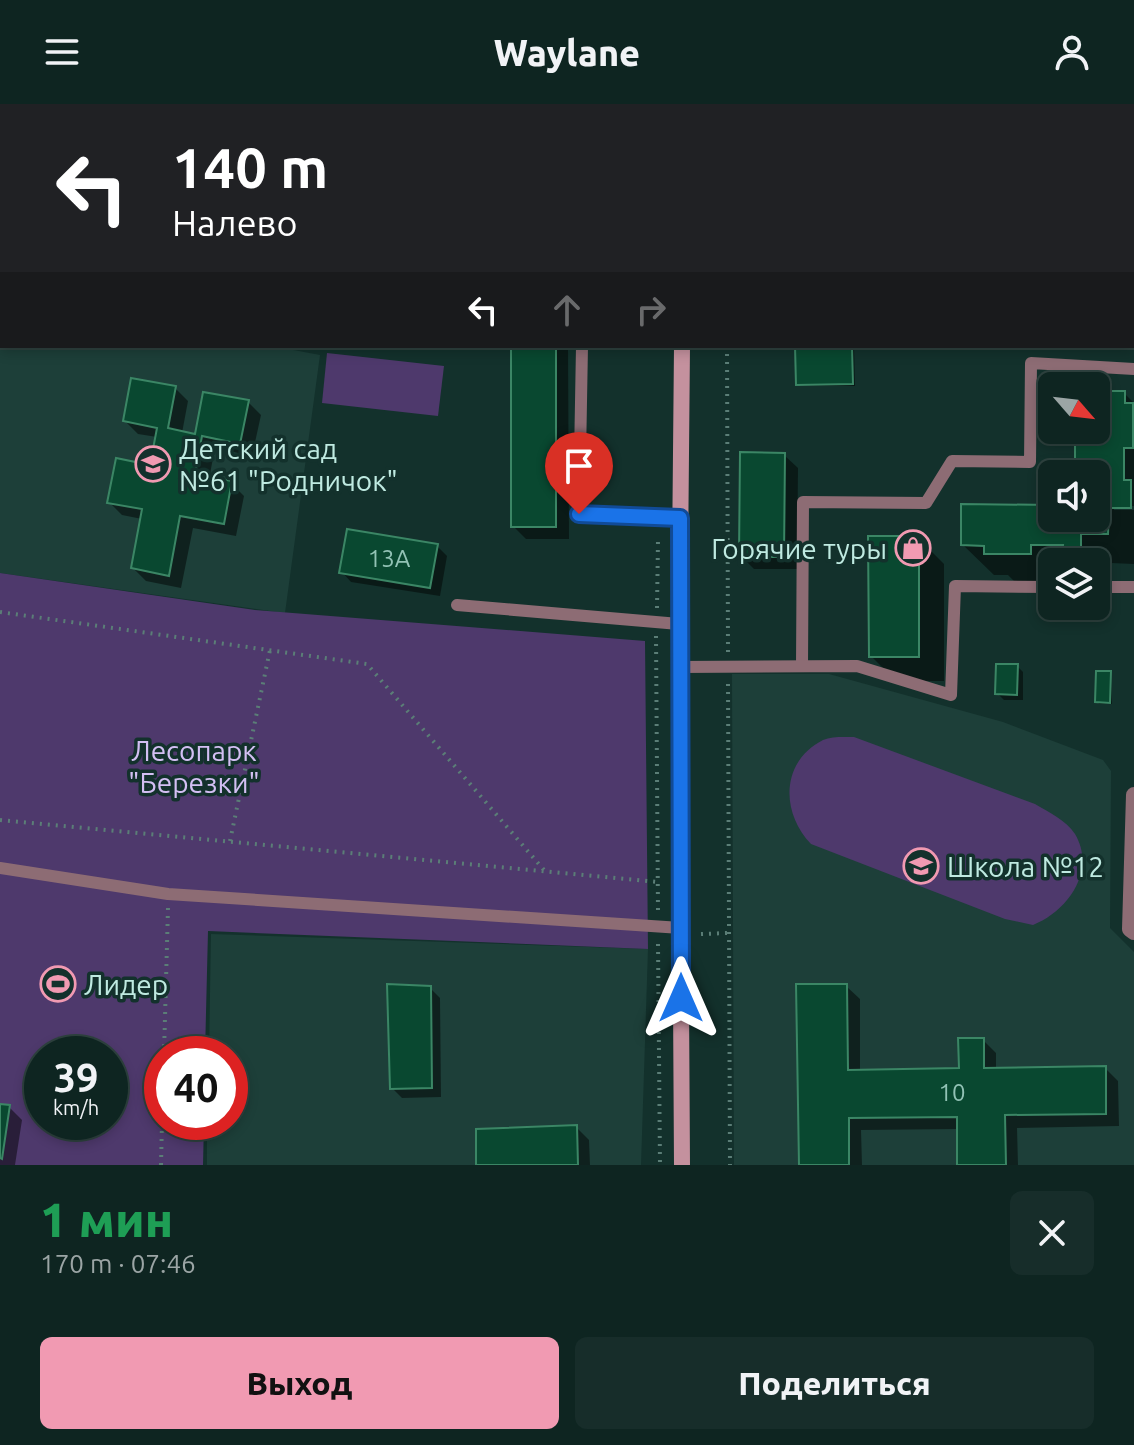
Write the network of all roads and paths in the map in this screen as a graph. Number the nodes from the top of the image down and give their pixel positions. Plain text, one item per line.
1 (582, 348) edge
2 (682, 348) edge
3 (727, 348) edge
4 (1134, 369) edge
5 (680, 518) junction
6 (1038, 587) edge
7 (1110, 587) edge
8 (1134, 587) edge
9 (457, 605) dead end
10 (0, 612) edge
11 (679, 624) junction
12 (270, 650) junction
13 (802, 666) junction
14 (679, 667) junction
15 (728, 667) junction
16 (1134, 795) edge
17 (0, 820) edge
18 (230, 841) junction
19 (0, 868) edge
20 (545, 871) junction
21 (658, 882) dead end
22 (168, 894) junction
23 (681, 928) junction
24 (1134, 932) edge
25 (164, 1036) edge
26 (162, 1140) edge
27 (161, 1165) edge
28 (682, 1165) edge
29 (730, 1165) edge

1 - 5 lane
2 - 5 street
3 - 15 path
4 - 13 lane
5 - 11 street
6 - 13 lane
7 - 8 lane
9 - 11 lane
10 - 12 path
11 - 14 street
12 - 18 path
12 - 20 path
13 - 15 lane
14 - 15 lane
14 - 23 street
15 - 29 path
16 - 24 street
17 - 18 path
18 - 20 path
19 - 22 lane
20 - 21 path
22 - 23 lane
22 - 25 path
23 - 28 street
26 - 27 path

